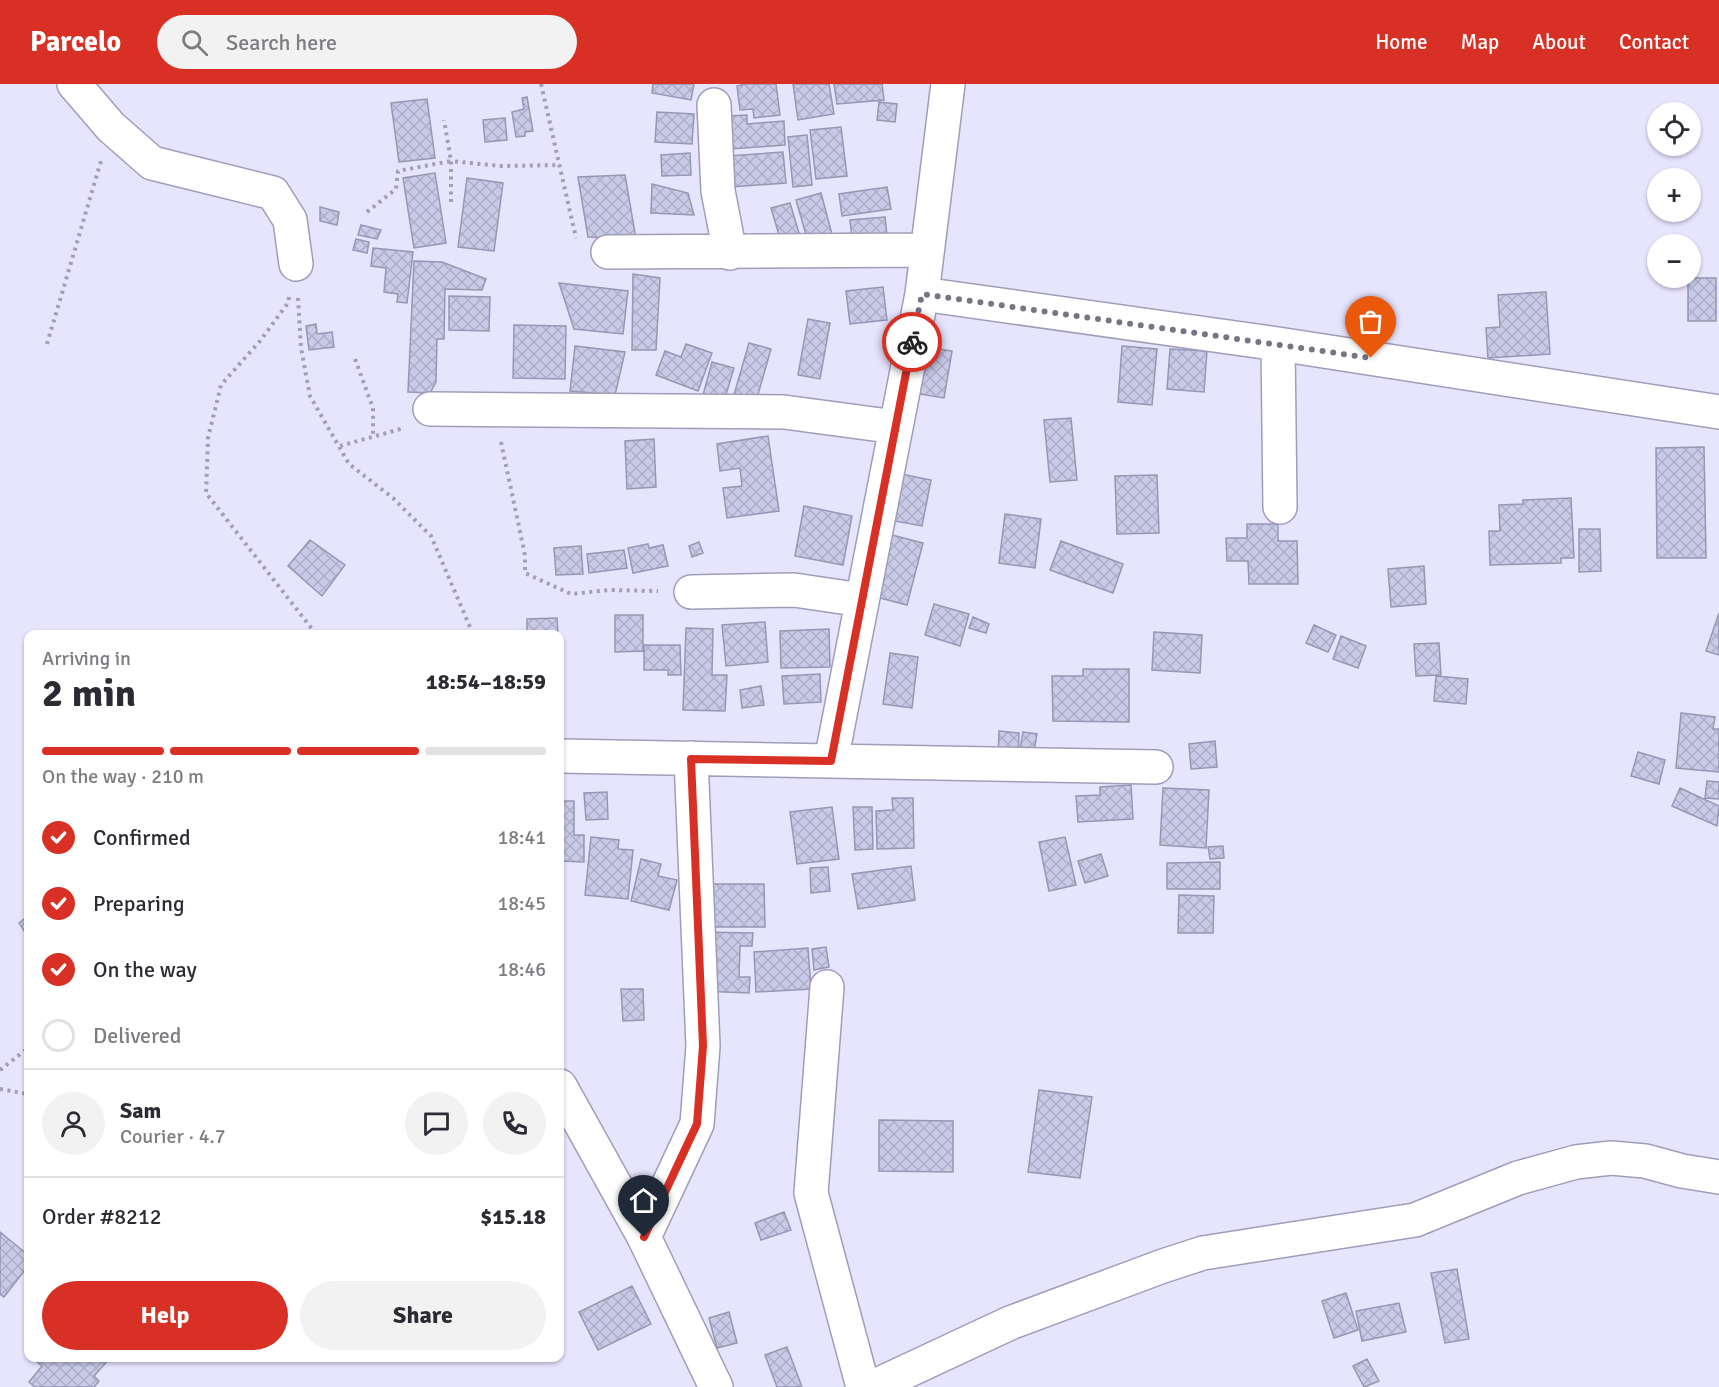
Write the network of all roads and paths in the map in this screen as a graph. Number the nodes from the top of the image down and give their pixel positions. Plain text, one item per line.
1 (74, 84) edge
2 (541, 84) edge
3 (948, 84) edge
4 (714, 105) dead end
5 (444, 120) dead end
6 (111, 127) junction
7 (451, 161) junction
8 (560, 165) junction
9 (451, 202) dead end
10 (367, 212) dead end
11 (927, 250) junction
12 (608, 252) joint
13 (730, 253) junction
14 (296, 264) junction
15 (922, 294) junction
16 (46, 344) dead end
17 (1278, 344) junction
18 (355, 359) dead end
19 (430, 409) joint
20 (494, 409) junction
21 (1719, 412) edge
22 (896, 427) junction
23 (373, 437) junction
24 (340, 446) junction
25 (1280, 507) dead end
26 (692, 592) joint
27 (862, 600) junction
28 (313, 630) edge
29 (471, 630) edge
30 (564, 756) edge
31 (691, 759) junction
32 (831, 761) junction
33 (1156, 767) dead end
34 (827, 987) dead end
35 (24, 1051) edge
36 (0, 1070) edge
37 (0, 1089) edge
38 (24, 1093) edge
39 (564, 1093) edge
40 (1719, 1177) edge
41 (644, 1237) junction
42 (716, 1387) edge
43 (863, 1387) edge
44 (873, 1387) edge

1 - 6 street
2 - 8 path
3 - 11 street
4 - 13 street
5 - 7 path
6 - 14 street
6 - 16 path
7 - 8 path
7 - 9 path
7 - 10 path
8 - 12 path
11 - 13 street
11 - 15 street
12 - 13 street
14 - 24 path
14 - 28 path
15 - 17 street
15 - 22 street
17 - 21 street
17 - 25 street
18 - 23 path
19 - 20 street
19 - 23 path
20 - 22 street
20 - 26 path
22 - 27 street
23 - 24 path
24 - 29 path
26 - 27 street
27 - 32 street
30 - 31 street
31 - 32 street
31 - 41 street
32 - 33 street
34 - 43 street
35 - 36 path
37 - 38 path
39 - 41 street
40 - 44 street
41 - 42 street

